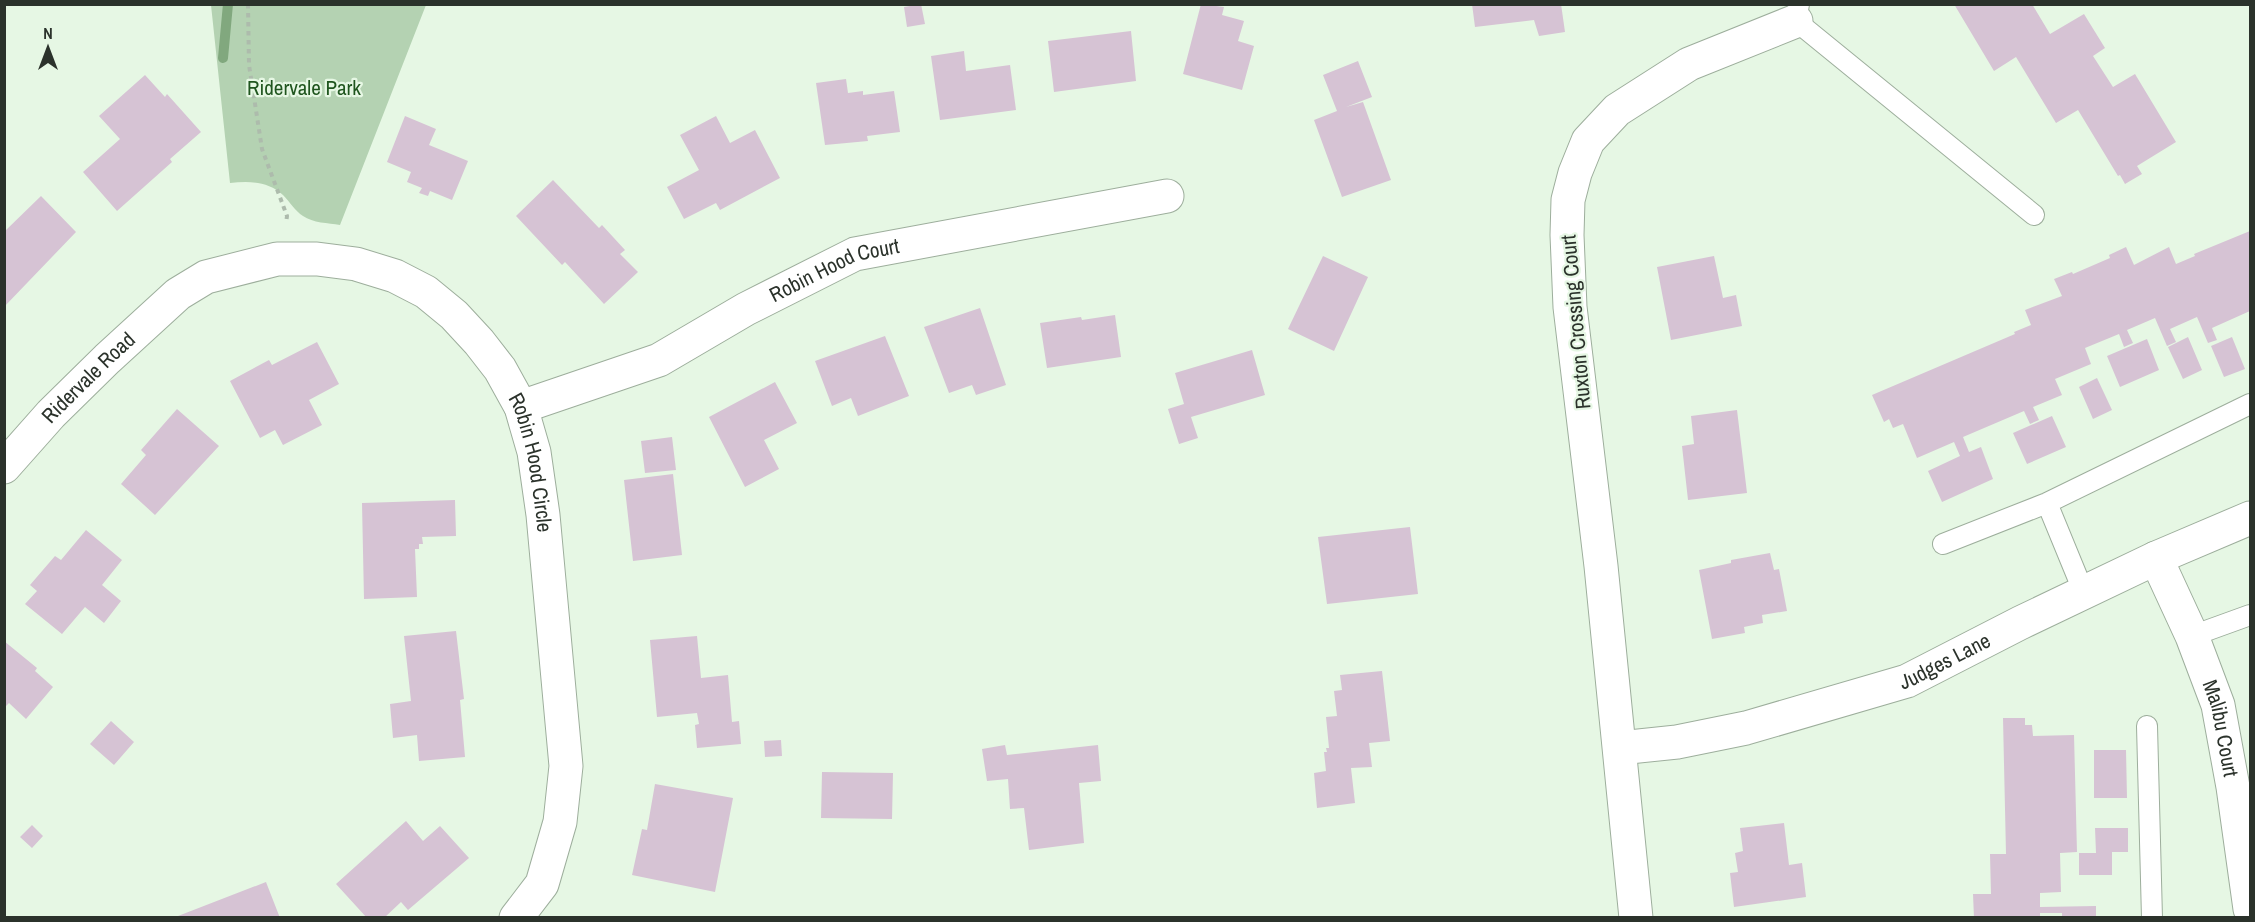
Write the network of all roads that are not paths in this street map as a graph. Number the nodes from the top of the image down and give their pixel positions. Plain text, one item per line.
1 (1798, 13) edge
2 (1167, 196) dead end
3 (2034, 215) dead end
4 (178, 294) joint
5 (2250, 404) edge
6 (521, 407) junction
7 (4, 467) edge
8 (2047, 503) junction
9 (2250, 518) edge
10 (1943, 544) dead end
11 (2156, 558) junction
12 (2084, 593) junction
13 (2250, 615) edge
14 (2192, 636) junction
15 (2147, 726) dead end
16 (1620, 748) junction
17 (2250, 909) edge
18 (516, 918) edge
19 (1636, 918) edge
20 (2152, 918) edge

1 - 3 lane
1 - 16 street, Ruxton Crossing Court
2 - 6 street, Robin Hood Court
4 - 6 street, Robin Hood Circle
4 - 7 street, Ridervale Road
5 - 8 lane
6 - 18 street, Robin Hood Circle
8 - 10 lane
8 - 12 lane
9 - 11 street, Judges Lane
11 - 12 street, Judges Lane
11 - 14 street, Malibu Court
12 - 16 street, Judges Lane
13 - 14 lane
14 - 17 street, Malibu Court
15 - 20 lane
16 - 19 street, Ruxton Crossing Court

